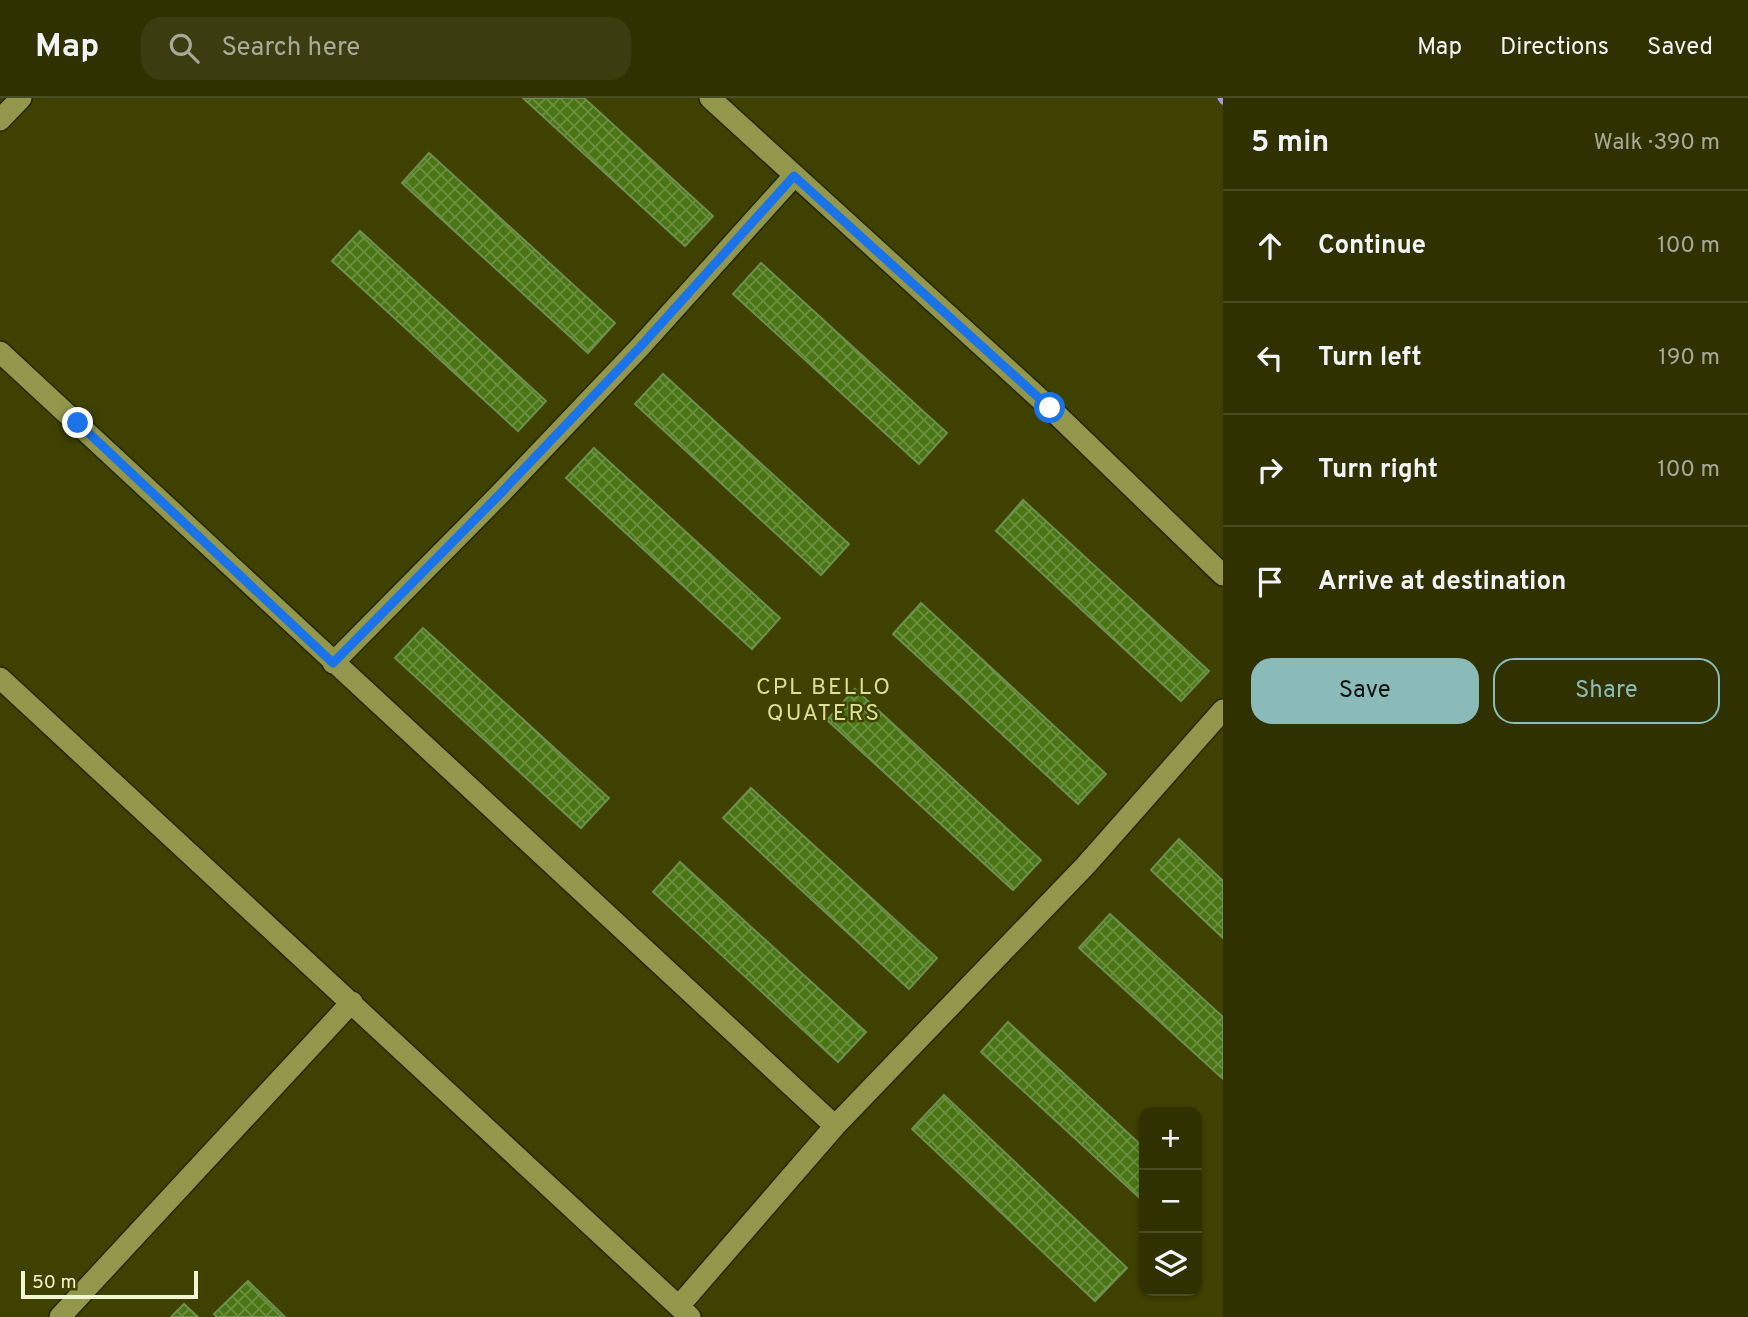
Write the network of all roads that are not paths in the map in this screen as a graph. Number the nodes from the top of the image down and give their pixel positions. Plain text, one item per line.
1 (20, 98) edge
2 (710, 98) edge
3 (0, 120) edge
4 (794, 176) junction
5 (0, 352) edge
6 (1223, 575) edge
7 (333, 663) junction
8 (0, 678) edge
9 (1223, 710) edge
10 (352, 1002) junction
11 (835, 1126) junction
12 (684, 1312) edge
13 (60, 1317) edge

1 - 3 street
2 - 4 street
4 - 6 street
4 - 7 street
5 - 7 street
7 - 11 street
8 - 10 street
9 - 11 street
10 - 12 street
10 - 13 street
11 - 12 street

